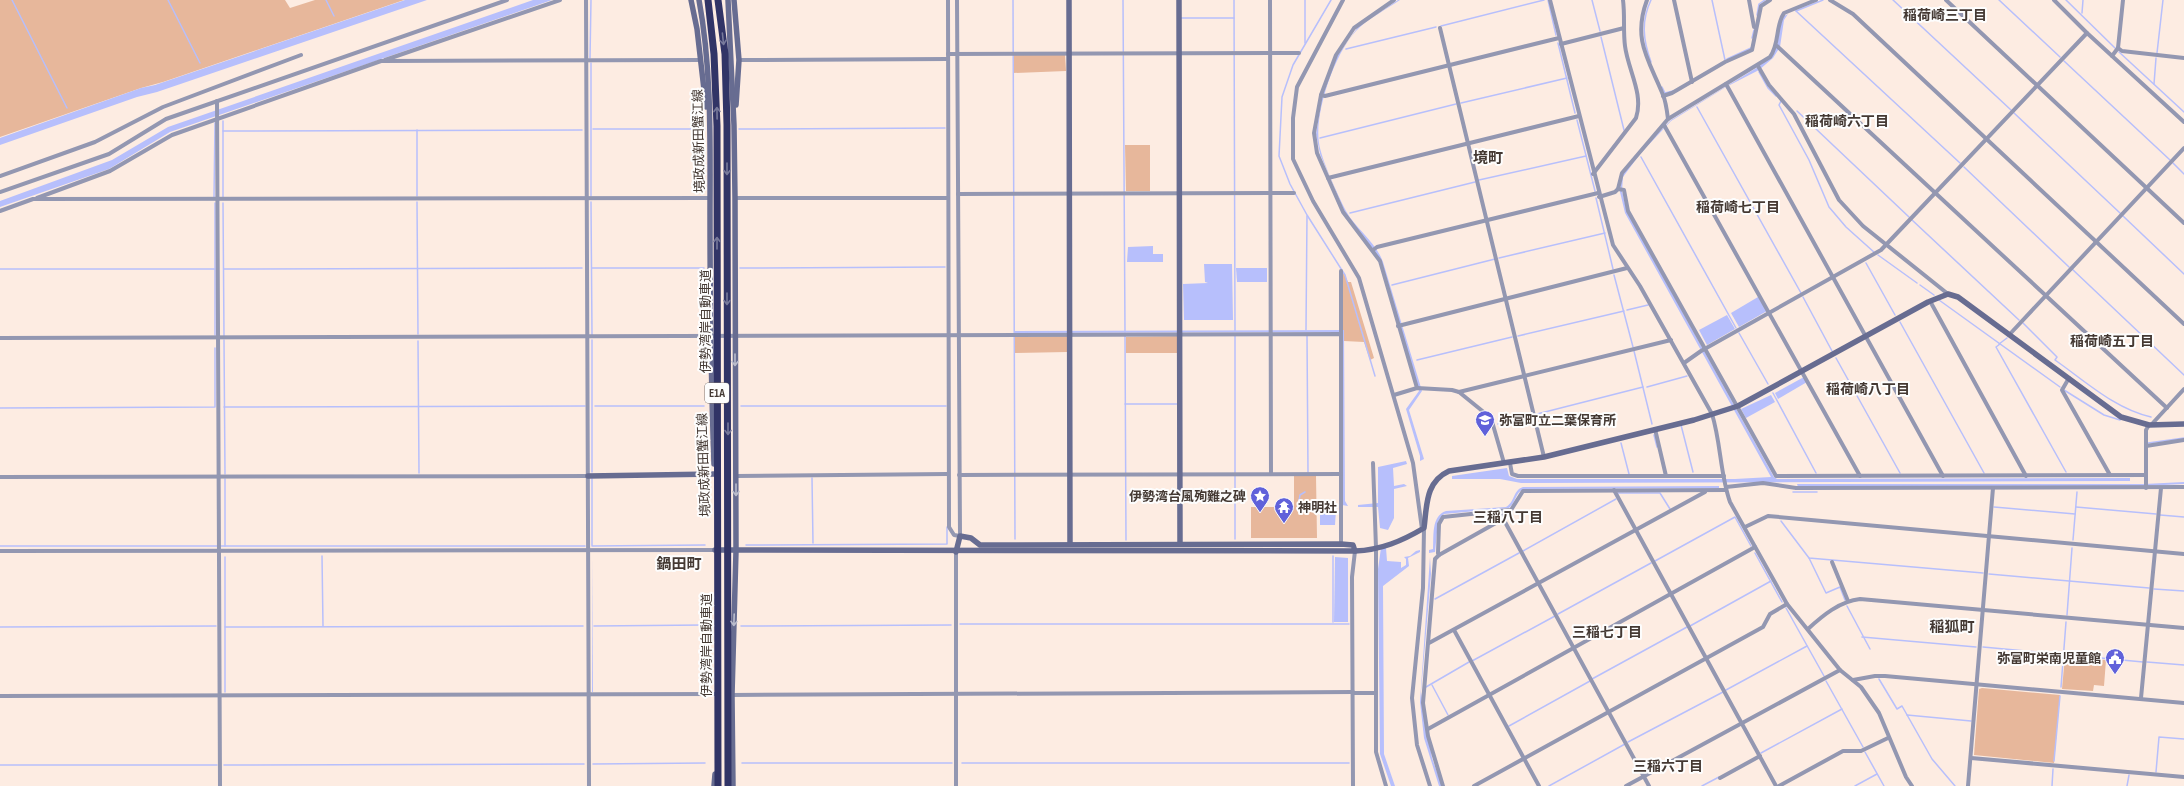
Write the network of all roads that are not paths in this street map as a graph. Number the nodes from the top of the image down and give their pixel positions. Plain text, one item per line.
1 (507, 0) edge
2 (560, 0) edge
3 (586, 0) edge
4 (691, 0) edge
5 (699, 0) edge
6 (708, 0) edge
7 (718, 0) edge
8 (728, 0) edge
9 (734, 0) edge
10 (948, 0) edge
11 (957, 0) edge
12 (1069, 0) edge
13 (1179, 0) edge
14 (1270, 0) edge
15 (1343, 0) edge
16 (1394, 0) edge
17 (1550, 0) edge
18 (1623, 0) edge
19 (1647, 0) edge
20 (1674, 0) edge
21 (1749, 0) edge
22 (1770, 0) edge
23 (1816, 0) edge
24 (1830, 0) edge
25 (1946, 0) edge
26 (2054, 0) edge
27 (2124, 0) edge
28 (1757, 27) junction
29 (1440, 28) dead end
30 (1624, 28) junction
31 (2087, 33) junction
32 (1559, 38) junction
33 (1561, 44) junction
34 (1778, 46) junction
35 (2118, 48) junction
36 (1179, 53) junction
37 (1270, 53) junction
38 (1299, 53) dead end
39 (301, 54) dead end
40 (948, 54) junction
41 (957, 54) junction
42 (1069, 54) junction
43 (2112, 56) junction
44 (2184, 58) edge
45 (701, 60) junction
46 (739, 60) junction
47 (948, 60) junction
48 (381, 61) junction
49 (587, 61) junction
50 (1449, 65) junction
51 (1759, 68) junction
52 (1692, 82) junction
53 (2036, 84) junction
54 (1726, 85) junction
55 (1323, 96) junction
56 (1663, 96) junction
57 (218, 103) junction
58 (1579, 116) junction
59 (219, 118) junction
60 (1668, 119) junction
61 (2184, 122) edge
62 (710, 125) junction
63 (734, 125) junction
64 (1665, 126) junction
65 (1986, 138) junction
66 (1468, 142) junction
67 (2184, 148) edge
68 (1593, 174) junction
69 (0, 176) edge
70 (1330, 177) junction
71 (2146, 188) junction
72 (1620, 190) junction
73 (0, 192) edge
74 (1936, 192) junction
75 (1179, 193) junction
76 (1271, 193) junction
77 (1294, 193) dead end
78 (958, 194) junction
79 (1069, 194) junction
80 (1599, 195) junction
81 (588, 198) junction
82 (710, 198) junction
83 (735, 198) junction
84 (948, 198) junction
85 (33, 199) junction
86 (219, 199) junction
87 (0, 211) edge
88 (1487, 220) junction
89 (2184, 223) edge
90 (2096, 242) junction
91 (1885, 245) junction
92 (1374, 249) junction
93 (1627, 268) junction
94 (1341, 271) dead end
95 (1834, 277) junction
96 (1948, 294) junction
97 (2046, 295) junction
98 (1507, 298) junction
99 (1930, 301) junction
100 (1769, 313) junction
101 (2184, 324) edge
102 (1400, 325) junction
103 (1180, 332) junction
104 (1271, 332) junction
105 (1341, 332) junction
106 (1070, 333) junction
107 (958, 335) junction
108 (2009, 335) junction
109 (948, 336) junction
110 (1866, 336) junction
111 (710, 337) junction
112 (735, 337) junction
113 (0, 338) edge
114 (220, 338) junction
115 (587, 338) junction
116 (1671, 340) junction
117 (1704, 350) junction
118 (1684, 363) junction
119 (1802, 372) junction
120 (1525, 375) junction
121 (2069, 378) junction
122 (1419, 388) junction
123 (2184, 389) edge
124 (1459, 392) junction
125 (1394, 395) junction
126 (1736, 407) junction
127 (2167, 408) junction
128 (1712, 414) junction
129 (2184, 424) edge
130 (2150, 425) junction
131 (1655, 429) junction
132 (2184, 440) edge
133 (2146, 446) junction
134 (1544, 457) junction
135 (1374, 463) dead end
136 (1507, 463) junction
137 (715, 474) junction
138 (948, 474) junction
139 (1070, 474) junction
140 (1180, 474) junction
141 (1271, 474) junction
142 (1341, 474) junction
143 (959, 475) junction
144 (2146, 475) junction
145 (220, 476) junction
146 (588, 476) junction
147 (736, 476) junction
148 (1666, 476) junction
149 (1860, 476) junction
150 (1943, 476) junction
151 (2026, 476) junction
152 (2110, 476) junction
153 (0, 477) edge
154 (1724, 477) junction
155 (2146, 486) junction
156 (1726, 487) junction
157 (2184, 487) edge
158 (1993, 488) junction
159 (2161, 488) junction
160 (1614, 490) junction
161 (1707, 491) junction
162 (1499, 511) junction
163 (1503, 520) junction
164 (1745, 527) junction
165 (1423, 529) junction
166 (1636, 530) junction
167 (960, 536) junction
168 (1989, 537) junction
169 (1070, 544) junction
170 (1180, 544) junction
171 (1341, 544) junction
172 (1755, 547) junction
173 (220, 548) junction
174 (1378, 548) junction
175 (588, 550) junction
176 (715, 550) junction
177 (0, 551) edge
178 (736, 551) junction
179 (1355, 551) junction
180 (2155, 551) junction
181 (956, 552) junction
182 (2184, 554) edge
183 (1439, 555) junction
184 (1832, 562) dead end
185 (1538, 583) junction
186 (1671, 594) junction
187 (1848, 601) junction
188 (1787, 604) junction
189 (1983, 611) junction
190 (2148, 625) junction
191 (2184, 628) edge
192 (1808, 629) junction
193 (1454, 630) junction
194 (1429, 643) junction
195 (1574, 647) junction
196 (1706, 659) junction
197 (1840, 670) junction
198 (1853, 680) junction
199 (1977, 684) junction
200 (1353, 693) junction
201 (1375, 693) junction
202 (588, 694) junction
203 (716, 694) junction
204 (956, 694) junction
205 (220, 695) junction
206 (732, 695) junction
207 (1488, 695) junction
208 (0, 696) edge
209 (2141, 698) junction
210 (2184, 703) edge
211 (1609, 712) junction
212 (1741, 723) junction
213 (1428, 729) junction
214 (1888, 738) junction
215 (1760, 756) junction
216 (1524, 758) junction
217 (1971, 758) junction
218 (1644, 776) junction
219 (2184, 777) edge
220 (1720, 778) dead end
221 (220, 786) edge
222 (589, 786) edge
223 (714, 786) edge
224 (718, 786) edge
225 (728, 786) edge
226 (733, 786) edge
227 (956, 786) edge
228 (1353, 786) edge
229 (1386, 786) edge
230 (1430, 786) edge
231 (1443, 786) edge
232 (1474, 786) edge
233 (1539, 786) edge
234 (1626, 786) edge
235 (1649, 786) edge
236 (1776, 786) edge
237 (1779, 786) edge
238 (1912, 786) edge
239 (1968, 786) edge

1 - 57 street
2 - 48 street
3 - 49 street
4 - 45 street
5 - 62 street, 境政成新田蟹江線
224 -> 6 highway, 伊勢湾岸自動車道 / E1A
7 -> 225 highway, 伊勢湾岸自動車道 / E1A
8 - 63 street
9 - 46 street
10 - 40 street
11 - 41 street
12 - 42 street
13 - 36 street
14 - 37 street
15 - 125 street
16 - 55 street
17 - 32 street
18 - 30 street
19 - 56 street
20 - 52 street
21 - 28 street
22 - 28 street
23 - 34 street
24 - 65 street
25 - 53 street
26 - 31 street
27 - 35 street
28 - 52 street
29 - 50 street
30 - 33 street
30 - 68 street
31 - 43 street
31 - 53 street
32 - 33 street
32 - 50 street
33 - 58 street
34 - 51 street
34 - 74 street
35 - 43 street
35 - 44 street
36 - 37 street
36 - 42 street
36 - 75 street
37 - 38 street
37 - 76 street
39 - 69 street
40 - 41 street
40 - 47 street
41 - 42 street
41 - 78 street
42 - 79 street
43 - 61 street
45 - 49 street
45 - 62 street
46 - 47 street
46 - 63 street
47 - 84 street
48 - 49 street
48 - 59 street
49 - 81 street
50 - 55 street
50 - 66 street
51 - 54 street
51 - 91 street
52 - 56 street
53 - 65 street
53 - 71 street
54 - 60 street
54 - 95 street
55 - 70 street
56 - 60 street
57 - 59 street
57 - 73 street
58 - 66 street
58 - 68 street
59 - 85 street
59 - 86 street
60 - 64 street
62 - 82 street, 境政成新田蟹江線
63 - 83 street
64 - 72 street
64 - 100 street
65 - 74 street
65 - 90 street
66 - 70 street
66 - 88 street
67 - 71 street
68 - 80 street
70 - 92 street
71 - 89 street
71 - 90 street
72 - 80 street
72 - 117 street
74 - 91 street
74 - 97 street
75 - 76 street
75 - 79 street
75 - 103 street
76 - 77 street
76 - 104 street
78 - 79 street
78 - 107 street
79 - 106 street
80 - 88 street
80 - 93 street
81 - 82 street
81 - 86 street
81 - 115 street
82 - 111 street, 境政成新田蟹江線
83 - 84 street
83 - 112 street
84 - 109 street
85 - 86 street
85 - 87 street
86 - 114 street
88 - 92 street
88 - 98 street
90 - 97 street
90 - 101 street
91 - 95 street
91 - 96 street
92 - 102 street
93 - 98 street
93 - 116 street
94 - 105 street
95 - 100 street
95 - 110 street
96 - 99 street
96 - 108 street
97 - 108 street
97 - 127 street
98 - 102 street
98 - 120 street
99 - 110 street
99 - 151 street
100 - 117 street
100 - 119 street
102 - 122 street
103 - 104 street
103 - 106 street
103 - 140 street
104 - 105 street
104 - 141 street
105 - 142 street
106 - 107 street
106 - 139 street
107 - 109 street
107 - 143 street
108 - 121 street
109 - 112 street
109 - 138 street
110 - 119 street
110 - 150 street
111 - 112 street
111 - 115 street
111 - 137 street, 境政成新田蟹江線
112 -> 147 street
113 - 114 street
114 - 115 street
114 - 145 street
115 - 146 street
116 - 118 street
116 - 120 street
117 - 118 street
117 - 126 street
118 - 128 street
119 - 126 street
119 - 149 street
120 - 124 street
120 - 134 street
121 - 130 street
121 - 152 street
122 - 124 street
122 - 125 street
123 - 127 street
124 - 136 street
125 - 165 street
126 - 128 street
126 - 149 street
127 - 130 street
128 - 131 street
128 - 154 street
129 - 130 street
130 - 133 street
131 - 134 street
131 - 148 street
132 - 133 street
133 - 144 street
134 - 136 street
135 - 174 street
136 - 148 street
136 - 165 street
137 - 146 street
137 - 176 street, 境政成新田蟹江線
138 - 147 street
138 - 167 street
139 - 140 street
139 - 143 street
139 - 169 street
140 - 141 street
140 - 170 street
141 - 142 street
142 - 171 street
143 - 167 street
144 - 152 street
144 - 155 street
145 - 146 street
145 - 153 street
145 - 173 street
146 - 175 street
147 -> 178 street
148 - 154 street
149 - 150 street
150 - 151 street
151 - 152 street
154 - 156 street
155 - 158 street
155 - 159 street
156 - 158 street
156 - 161 street
156 - 164 street
157 - 159 street
158 - 168 street
159 - 180 street
160 - 161 street
160 - 162 street
160 - 166 street
161 - 166 street
162 - 163 street
162 - 183 street
163 - 183 street
163 - 185 street
164 - 168 street
164 - 172 street
165 - 174 street
165 - 230 street
166 - 185 street
166 - 186 street
167 - 169 street
167 - 181 street
168 - 180 street
168 - 189 street
169 - 170 street
170 - 171 street
171 - 179 street
172 - 186 street
172 - 188 street
173 - 175 street
173 - 177 street
173 - 205 street
174 - 179 street
174 - 201 street
175 - 176 street
175 - 202 street
176 - 178 street
176 - 203 street, 境政成新田蟹江線
178 - 181 street
178 -> 206 street
179 - 181 street
179 - 200 street
180 - 182 street
180 - 190 street
181 - 204 street
183 - 194 street
184 - 187 street
185 - 193 street
185 - 195 street
186 - 195 street
186 - 196 street
187 - 189 street
187 - 192 street
188 - 192 street
188 - 196 street
189 - 190 street
189 - 199 street
190 - 191 street
190 - 209 street
192 - 197 street
193 - 194 street
193 - 207 street
194 - 213 street
195 - 207 street
195 - 211 street
196 - 211 street
196 - 212 street
197 - 198 street
197 - 212 street
198 - 199 street
198 - 214 street
199 - 209 street
199 - 217 street
200 - 201 street
200 - 204 street
200 - 228 street
201 - 229 street
202 - 203 street
202 - 205 street
202 - 222 street
203 - 223 street, 境政成新田蟹江線
204 - 206 street
204 - 227 street
205 - 208 street
205 - 221 street
206 - 226 street
207 - 213 street
207 - 216 street
209 - 210 street
211 - 216 street
211 - 218 street
212 - 215 street
212 - 218 street
213 - 231 street
214 - 237 street
214 - 238 street
215 - 220 street
215 - 236 street
216 - 232 street
216 - 233 street
217 - 219 street
217 - 239 street
218 - 234 street
218 - 235 street

